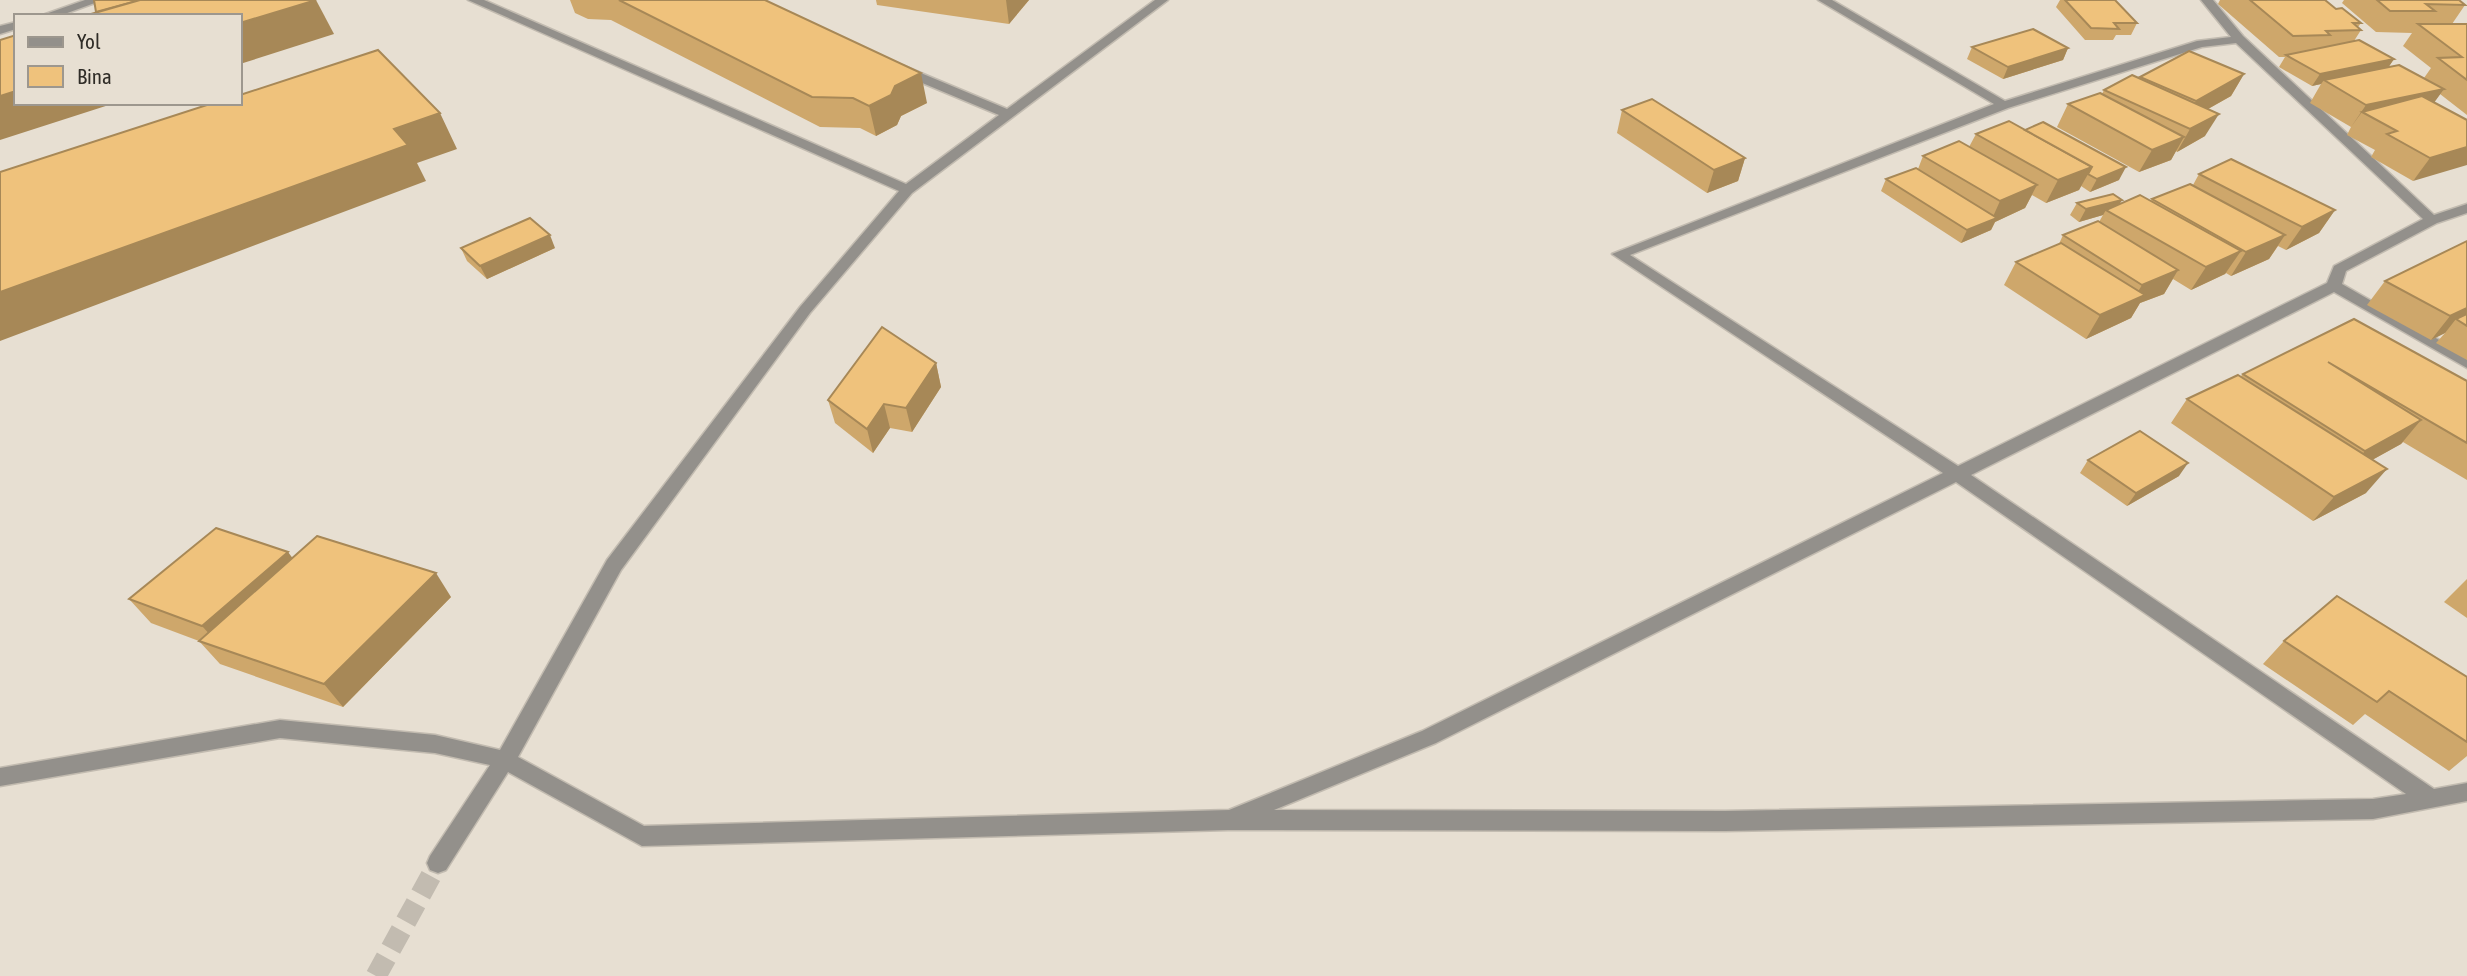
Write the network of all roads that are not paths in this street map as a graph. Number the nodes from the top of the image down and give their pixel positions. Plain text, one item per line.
1 (97, 0) edge
2 (474, 0) edge
3 (1161, 0) edge
4 (1824, 0) edge
5 (2207, 0) edge
6 (52, 14) edge
7 (2239, 39) junction
8 (882, 61) edge
9 (2004, 105) junction
10 (1007, 114) junction
11 (906, 190) junction
12 (2467, 208) edge
13 (2432, 220) junction
14 (2334, 286) junction
15 (2467, 363) edge
16 (1957, 474) junction
17 (505, 760) junction
18 (0, 777) edge
19 (2467, 792) edge
20 (2430, 798) junction
21 (1228, 820) junction
22 (438, 863) tunnel mouth

1 - 6 street
2 - 11 street
3 - 10 street
4 - 9 street
5 - 7 street
7 - 9 street
7 - 13 street
8 - 10 street
9 - 16 street
10 - 11 street
11 - 17 street
12 - 13 street
13 - 14 street
14 - 15 street
14 - 16 street
16 - 20 street
16 - 21 street
17 - 18 street
17 - 21 street
17 - 22 street
19 - 20 street
20 - 21 street

